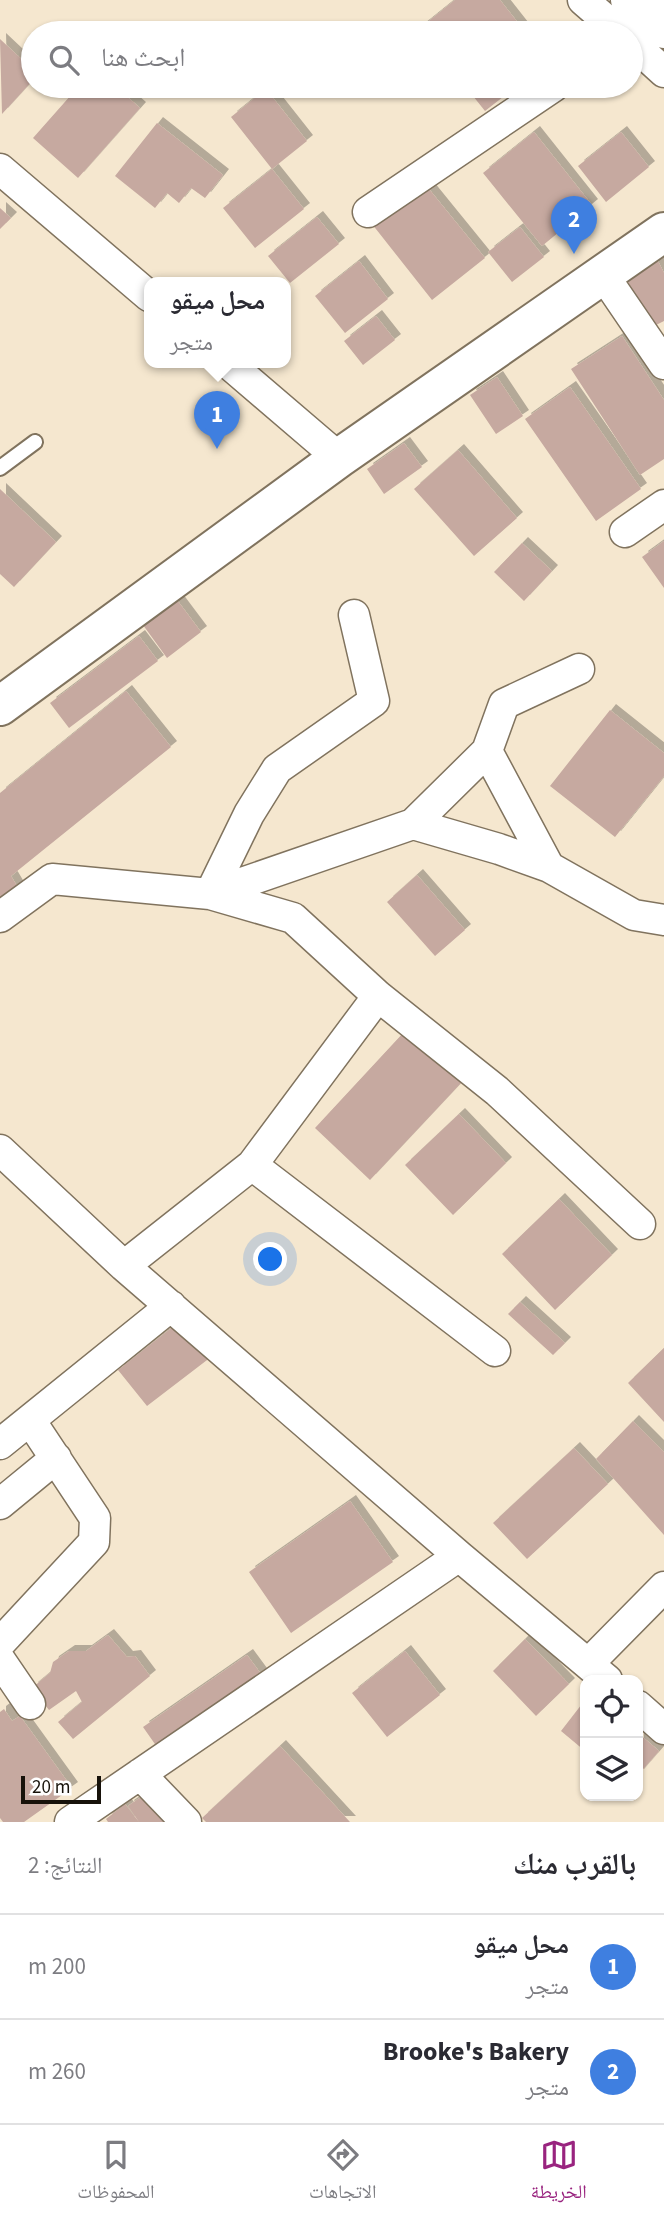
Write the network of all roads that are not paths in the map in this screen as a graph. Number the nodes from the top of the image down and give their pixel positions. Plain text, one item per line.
1 (583, 0) edge
2 (626, 0) edge
3 (607, 21) edge
4 (664, 33) edge
5 (643, 53) edge
6 (664, 72) edge
7 (536, 98) edge
8 (0, 169) edge
9 (368, 212) dead end
10 (664, 232) edge
11 (602, 273) junction
12 (144, 292) edge
13 (664, 364) edge
14 (234, 368) edge
15 (34, 442) dead end
16 (339, 458) junction
17 (0, 468) edge
18 (664, 505) edge
19 (625, 532) dead end
20 (354, 615) dead end
21 (579, 669) dead end
22 (0, 706) edge
23 (487, 751) junction
24 (413, 824) junction
25 (549, 867) junction
26 (210, 894) junction
27 (0, 917) edge
28 (664, 920) edge
29 (378, 996) junction
30 (0, 1150) edge
31 (252, 1165) junction
32 (640, 1224) dead end
33 (124, 1266) junction
34 (171, 1306) junction
35 (495, 1351) dead end
36 (30, 1420) junction
37 (0, 1444) edge
38 (56, 1458) junction
39 (0, 1504) edge
40 (459, 1556) junction
41 (664, 1587) edge
42 (0, 1643) edge
43 (0, 1660) edge
44 (598, 1672) edge
45 (30, 1704) dead end
46 (643, 1710) edge
47 (664, 1729) edge
48 (140, 1774) junction
49 (70, 1822) edge
50 (186, 1822) edge

1 - 3 street
2 - 4 street
5 - 6 street
7 - 9 street
8 - 12 street
10 - 11 main road
11 - 13 street
11 - 16 main road
14 - 16 street
15 - 17 lane
16 - 22 main road
18 - 19 street
20 - 26 street
21 - 23 street
23 - 24 street
23 - 25 street
24 - 25 street
24 - 26 street
25 - 28 street
26 - 27 street
26 - 29 street
29 - 31 street
29 - 32 street
30 - 33 street
31 - 33 street
31 - 35 street
33 - 34 street
34 - 36 street
34 - 40 street
36 - 37 street
36 - 38 street
38 - 39 street
38 - 42 street
40 - 44 street
40 - 48 street
41 - 44 street
43 - 45 street
46 - 47 street
48 - 49 street
48 - 50 street

